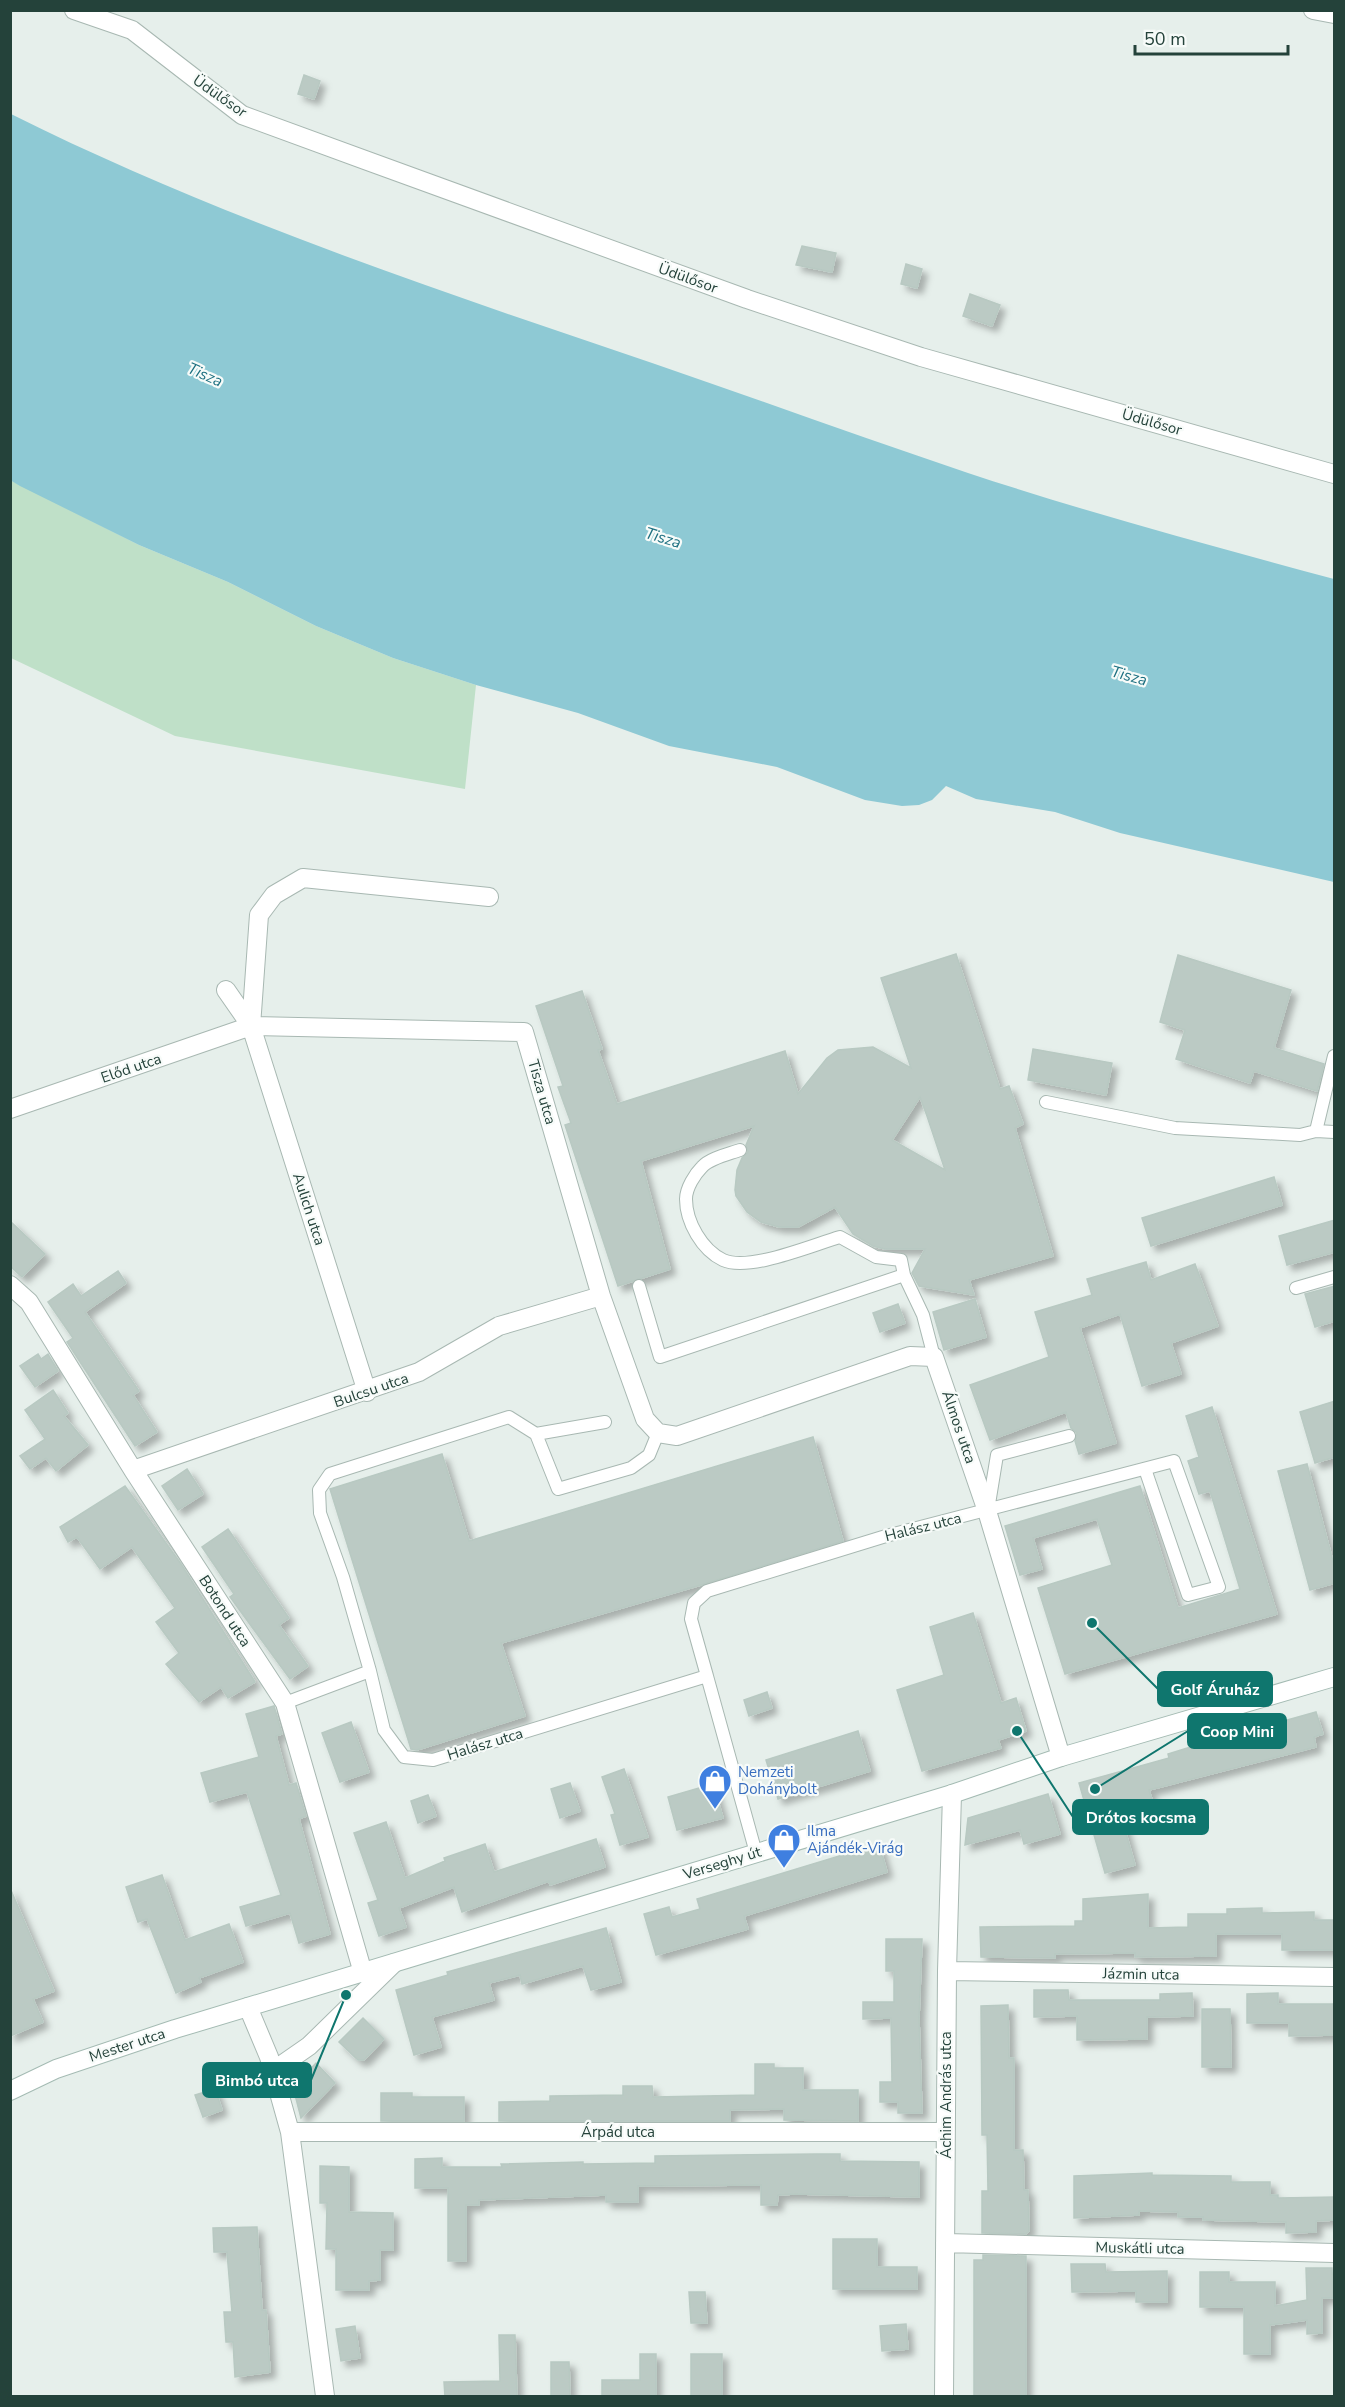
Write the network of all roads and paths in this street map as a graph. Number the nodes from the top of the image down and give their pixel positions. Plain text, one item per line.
1 (74, 10) edge
2 (1312, 10) edge
3 (1335, 14) edge
4 (1335, 474) edge
5 (489, 897) dead end
6 (226, 990) dead end
7 (250, 1026) junction
8 (1335, 1056) edge
9 (1046, 1102) dead end
10 (10, 1109) edge
11 (1316, 1131) junction
12 (1335, 1132) edge
13 (740, 1150) dead end
14 (904, 1275) junction
15 (1335, 1277) edge
16 (10, 1285) edge
17 (639, 1286) dead end
18 (1296, 1288) dead end
19 (601, 1296) junction
20 (934, 1357) junction
21 (367, 1392) junction
22 (605, 1422) dead end
23 (658, 1433) junction
24 (536, 1434) junction
25 (1069, 1436) dead end
26 (1145, 1468) junction
27 (133, 1470) junction
28 (987, 1511) junction
29 (370, 1671) junction
30 (707, 1676) junction
31 (1335, 1677) edge
32 (285, 1702) junction
33 (1061, 1757) junction
34 (952, 1794) junction
35 (756, 1853) junction
36 (394, 1963) junction
37 (946, 1971) junction
38 (363, 1973) junction
39 (1335, 1977) edge
40 (248, 2007) junction
41 (273, 2071) junction
42 (10, 2091) edge
43 (290, 2132) junction
44 (945, 2132) junction
45 (945, 2243) junction
46 (1335, 2253) edge
47 (325, 2397) edge
48 (944, 2397) edge

1 - 4 street, Üdülősor
2 - 3 street
5 - 7 street
6 - 7 street
7 - 10 street, Előd utca
7 - 19 street, Tisza utca
7 - 21 street, Aulich utca
8 - 11 lane
9 - 11 lane
11 - 12 lane
13 - 14 lane
14 - 17 lane
14 - 20 lane
15 - 18 lane
16 - 27 street, Botond utca
19 - 21 street, Bulcsu utca
19 - 23 street, Tisza utca
20 - 23 street
20 - 28 street, Álmos utca
21 - 27 street, Bulcsu utca
22 - 24 lane
23 - 24 lane
24 - 29 lane, Halász utca
25 - 28 lane
26 - 26 lane, Halász utca
26 - 28 lane, Halász utca
27 - 32 street, Botond utca
28 - 30 lane, Halász utca
28 - 33 street, Álmos utca
29 - 30 lane, Halász utca
29 - 32 lane
30 - 35 lane, Halász utca
31 - 33 street, Verseghy út
32 - 38 street, Botond utca
33 - 34 street, Verseghy út
34 - 35 street, Verseghy út
34 - 37 street, Áchim András utca
35 - 36 street, Verseghy út
36 - 38 street, Verseghy út
36 - 41 street
37 - 39 street, Jázmin utca
37 - 44 street, Áchim András utca
38 - 40 street, Verseghy út
40 - 41 street
40 - 42 street, Mester utca
41 - 43 street
43 - 44 street, Árpád utca
43 - 47 street
44 - 45 street, Áchim András utca
45 - 46 street, Muskátli utca
45 - 48 street, Áchim András utca

